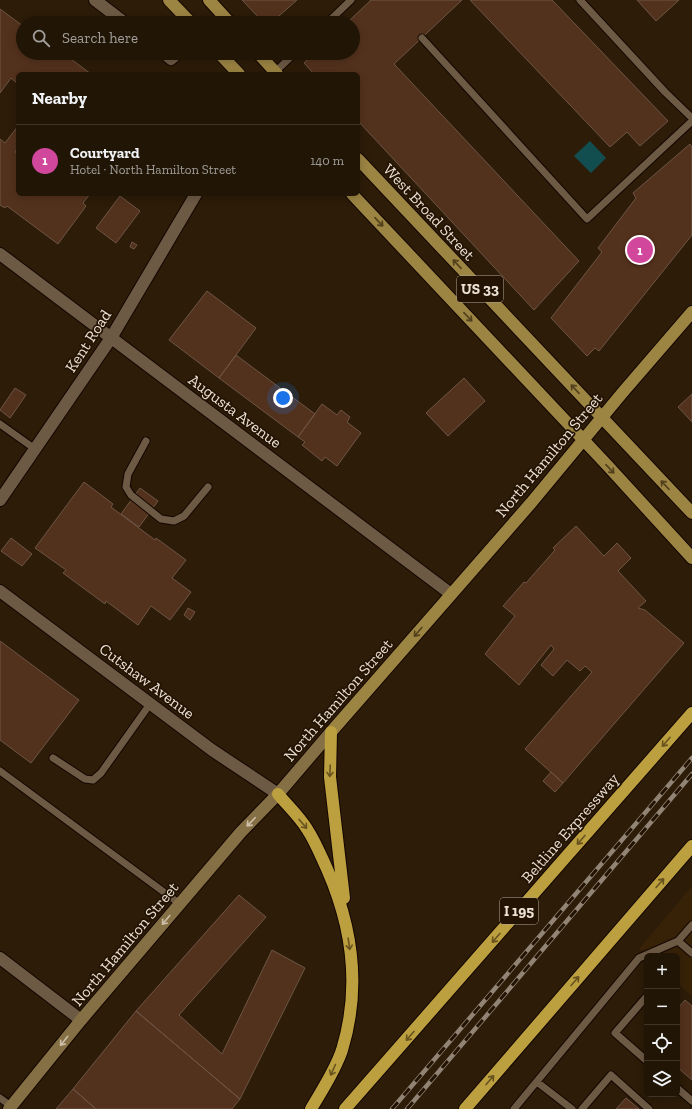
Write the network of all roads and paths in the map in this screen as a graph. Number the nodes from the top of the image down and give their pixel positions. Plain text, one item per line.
1 (95, 0) edge
2 (169, 0) edge
3 (209, 0) edge
4 (351, 0) edge
5 (580, 0) edge
6 (116, 16) edge
7 (184, 16) edge
8 (224, 16) edge
9 (334, 16) edge
10 (422, 38) dead end
11 (226, 60) edge
12 (264, 60) edge
13 (288, 60) edge
14 (237, 72) edge
15 (274, 72) edge
16 (276, 72) edge
17 (692, 118) edge
18 (692, 121) edge
19 (360, 161) edge
20 (195, 196) edge
21 (354, 196) edge
22 (0, 254) edge
23 (692, 312) edge
24 (111, 338) junction
25 (602, 418) junction
26 (0, 424) edge
27 (584, 440) junction
28 (146, 441) dead end
29 (34, 449) junction
30 (208, 487) dead end
31 (0, 500) edge
32 (692, 513) edge
33 (692, 558) edge
34 (0, 591) edge
35 (448, 598) junction
36 (150, 704) junction
37 (692, 713) edge
38 (331, 732) junction
39 (54, 758) dead end
40 (0, 771) edge
41 (278, 794) junction
42 (692, 846) edge
43 (180, 904) junction
44 (346, 921) junction
45 (692, 925) edge
46 (678, 941) junction
47 (692, 953) edge
48 (0, 958) edge
49 (644, 999) edge
50 (81, 1020) junction
51 (644, 1058) edge
52 (537, 1082) junction
53 (680, 1091) edge
54 (0, 1098) edge
55 (692, 1101) edge
56 (10, 1108) edge
57 (311, 1109) edge
58 (345, 1109) edge
59 (465, 1109) edge
60 (514, 1109) edge
61 (572, 1109) edge
62 (582, 1109) edge
63 (649, 1109) edge

1 - 6 street
2 - 7 main road
3 - 8 main road
4 - 9 lane
5 - 17 lane
10 - 18 lane
11 - 14 main road
12 - 15 main road
13 - 16 lane
25 -> 19 main road, West Broad Street / US 33
20 - 24 street, Kent Road
21 -> 27 main road, US 33
22 - 24 street, Augusta Avenue
23 - 25 main road, North Hamilton Street
24 - 29 street, Kent Road
24 - 35 street, Augusta Avenue
25 - 27 main road, North Hamilton Street
32 -> 25 main road, West Broad Street / US 33
26 - 29 lane
27 -> 33 main road, US 33
27 - 35 main road, North Hamilton Street
28 - 30 lane
29 - 31 street, Kent Road
34 - 36 street, Cutshaw Avenue
35 -> 38 main road, North Hamilton Street
36 - 39 lane
36 - 41 street, Cutshaw Avenue
37 -> 58 highway, Beltline Expressway / I 195
38 - 41 street, North Hamilton Street
38 -> 44 highway
40 - 43 lane
41 -> 43 street, North Hamilton Street
41 -> 44 highway
59 -> 42 highway
43 -> 50 street, North Hamilton Street
44 -> 57 highway
45 - 46 lane
46 - 47 lane
46 - 52 lane
48 - 50 street
49 - 51 lane
50 -> 56 street, North Hamilton Street
52 - 60 lane
52 - 61 lane
53 - 55 lane
54 - 56 lane
62 - 63 lane

